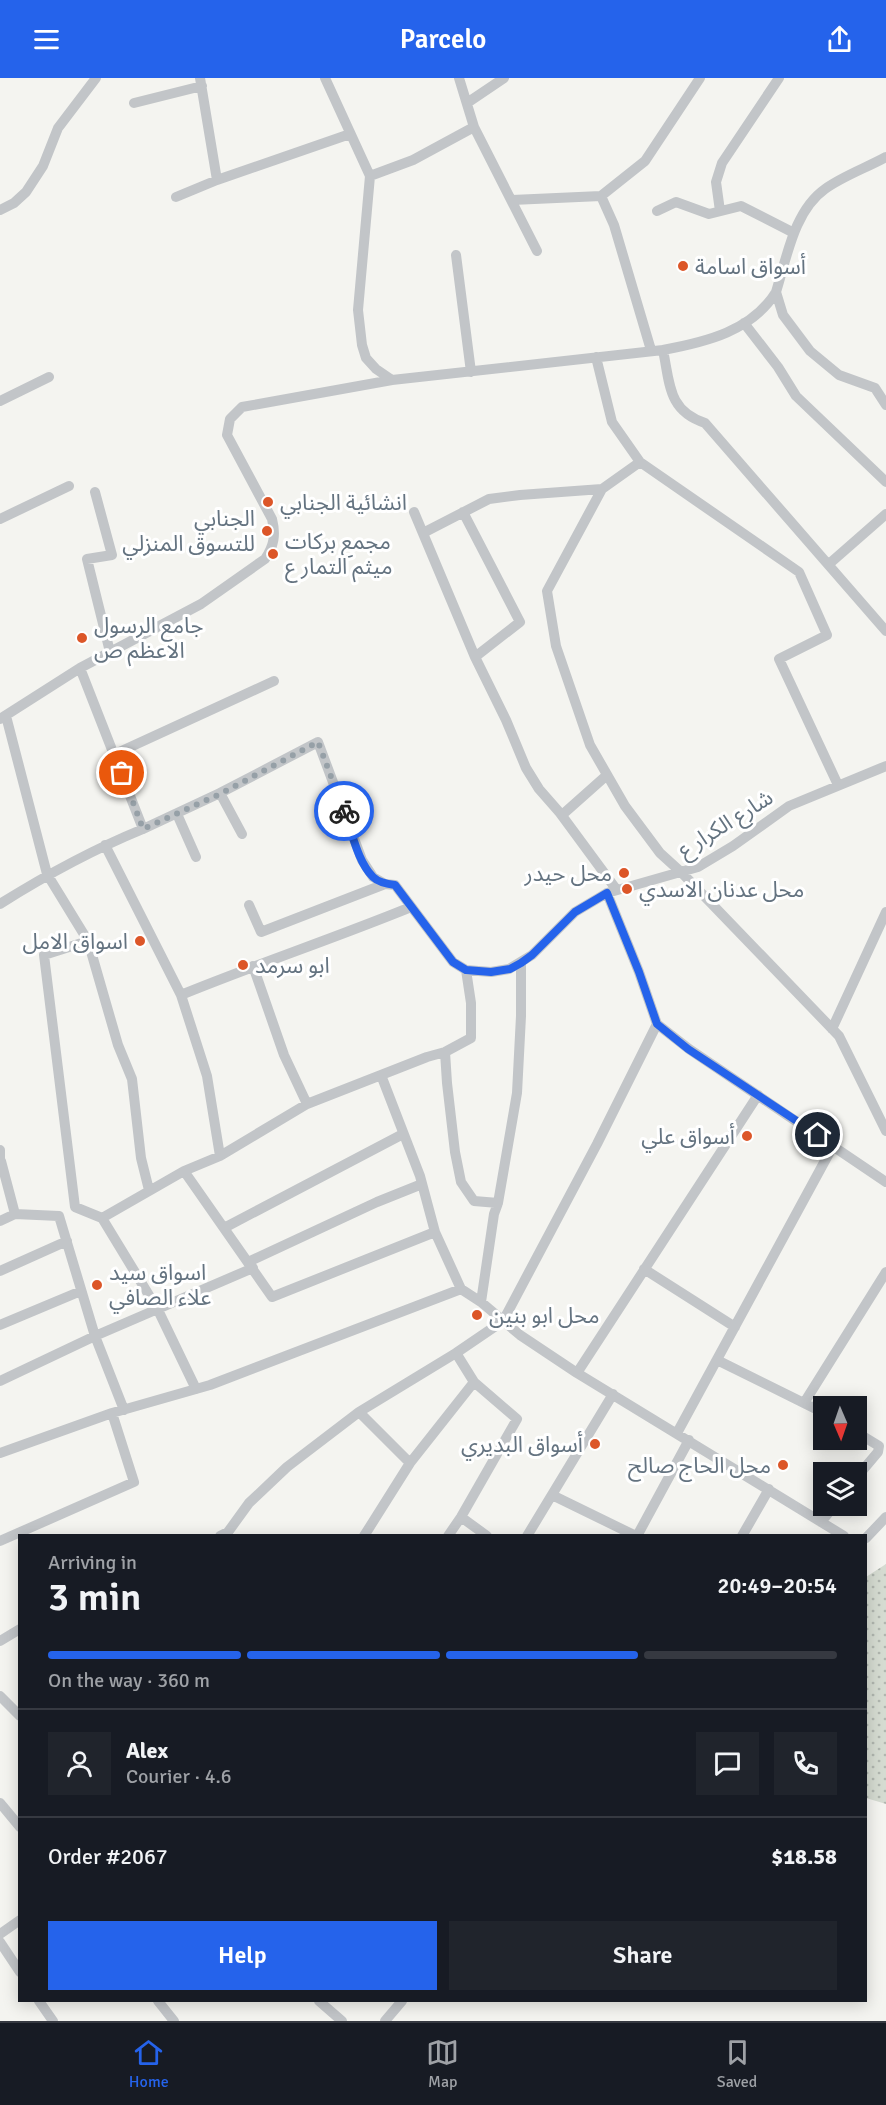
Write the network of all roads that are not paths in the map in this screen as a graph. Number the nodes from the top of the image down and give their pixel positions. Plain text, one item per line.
1 (96, 78) edge
2 (325, 78) edge
3 (459, 78) edge
4 (504, 78) edge
5 (700, 78) edge
6 (779, 78) edge
7 (201, 82) edge
8 (134, 103) dead end
9 (467, 104) junction
10 (474, 128) junction
11 (350, 134) junction
12 (886, 157) edge
13 (370, 176) junction
14 (217, 180) junction
15 (601, 196) junction
16 (176, 197) dead end
17 (512, 200) junction
18 (0, 210) edge
19 (657, 211) dead end
20 (720, 211) junction
21 (794, 233) junction
22 (537, 251) dead end
23 (456, 255) dead end
24 (776, 291) junction
25 (744, 323) junction
26 (657, 350) junction
27 (596, 357) junction
28 (471, 372) junction
29 (49, 376) dead end
30 (392, 380) junction
31 (0, 400) edge
32 (886, 405) edge
33 (640, 462) junction
34 (886, 483) edge
35 (69, 486) dead end
36 (602, 489) junction
37 (95, 492) dead end
38 (414, 512) dead end
39 (463, 512) junction
40 (886, 514) edge
41 (0, 519) edge
42 (423, 533) junction
43 (829, 564) junction
44 (886, 631) edge
45 (110, 652) junction
46 (475, 657) junction
47 (80, 668) junction
48 (274, 681) dead end
49 (3, 718) edge
50 (115, 754) junction
51 (886, 766) edge
52 (608, 775) junction
53 (838, 785) junction
54 (220, 794) junction
55 (177, 814) junction
56 (562, 815) junction
57 (143, 829) junction
58 (242, 834) dead end
59 (105, 845) junction
60 (196, 857) dead end
61 (682, 873) junction
62 (47, 874) junction
63 (385, 884) junction
64 (611, 891) junction
65 (0, 904) edge
66 (249, 905) dead end
67 (411, 907) junction
68 (886, 912) edge
69 (88, 940) junction
70 (521, 963) junction
71 (253, 966) junction
72 (466, 970) junction
73 (181, 995) junction
74 (657, 1024) junction
75 (832, 1029) junction
76 (445, 1052) junction
77 (381, 1075) junction
78 (758, 1095) junction
79 (307, 1104) junction
80 (886, 1131) edge
81 (404, 1134) junction
82 (833, 1146) junction
83 (220, 1156) junction
84 (0, 1158) edge
85 (184, 1171) junction
86 (886, 1182) edge
87 (422, 1184) junction
88 (149, 1190) junction
89 (498, 1203) junction
90 (75, 1207) junction
91 (15, 1214) junction
92 (59, 1216) junction
93 (102, 1218) junction
94 (0, 1221) edge
95 (224, 1228) junction
96 (435, 1232) junction
97 (67, 1241) junction
98 (250, 1265) junction
99 (645, 1269) junction
100 (0, 1271) edge
101 (886, 1272) edge
102 (461, 1290) junction
103 (81, 1291) junction
104 (481, 1302) junction
105 (158, 1310) junction
106 (503, 1321) junction
107 (0, 1325) edge
108 (735, 1327) junction
109 (95, 1336) junction
110 (456, 1353) junction
111 (717, 1359) junction
112 (577, 1373) junction
113 (0, 1381) edge
114 (474, 1382) junction
115 (196, 1389) junction
116 (613, 1394) junction
117 (804, 1403) junction
118 (813, 1408) edge
119 (124, 1410) junction
120 (359, 1412) junction
121 (111, 1413) junction
122 (677, 1433) junction
123 (867, 1439) edge
124 (688, 1440) junction
125 (0, 1453) edge
126 (410, 1463) junction
127 (867, 1466) edge
128 (769, 1489) junction
129 (552, 1495) junction
130 (826, 1516) edge
131 (461, 1517) junction
132 (886, 1517) edge
133 (821, 1522) junction
134 (224, 1534) edge
135 (366, 1534) edge
136 (449, 1534) edge
137 (484, 1534) edge
138 (528, 1534) edge
139 (632, 1534) edge
140 (637, 1534) edge
141 (743, 1534) edge
142 (841, 1534) edge
143 (867, 1537) edge
144 (0, 1541) edge
145 (18, 1630) edge
146 (0, 1641) edge
147 (0, 1696) edge
148 (18, 1714) edge
149 (0, 1803) edge
150 (18, 1825) edge
151 (18, 1921) edge
152 (0, 1934) edge
153 (0, 1942) edge
154 (18, 1969) edge
155 (40, 2002) edge
156 (159, 2002) edge
157 (320, 2002) edge
158 (401, 2002) edge
159 (52, 2021) edge
160 (174, 2021) edge
161 (342, 2021) edge
162 (385, 2021) edge

1 - 18 street
2 - 11 street
3 - 9 street
4 - 9 street
5 - 15 street
6 - 20 street
7 - 8 street
7 - 14 street
9 - 10 street
10 - 13 street
10 - 17 street
11 - 13 street
11 - 14 street
12 - 21 street
13 - 30 street
14 - 16 street
15 - 17 street
15 - 26 street
17 - 22 street
19 - 20 street
20 - 21 street
21 - 24 street
23 - 28 street
24 - 25 street
24 - 32 street
25 - 26 street
25 - 34 street
26 - 27 street
26 - 43 street
27 - 28 street
27 - 33 street
28 - 30 street
29 - 31 street
30 - 45 street
33 - 36 street
33 - 53 street
35 - 41 street
36 - 39 street
36 - 52 street
37 - 45 street
38 - 42 street
39 - 42 street
39 - 46 street
40 - 43 street
42 - 46 street
43 - 44 street
45 - 47 street
46 - 56 street
47 - 49 street
47 - 50 street
48 - 50 street
49 - 62 street
50 - 57 street
51 - 53 street, شارع الكرار ع
52 - 56 street
52 - 61 street
53 - 61 street, شارع الكرار ع
54 - 55 street
54 - 58 street
54 - 63 street
55 - 57 street
55 - 60 street
56 - 64 street
57 - 59 street
59 - 62 street
59 - 73 street
61 - 64 street, شارع الكرار ع
61 - 75 street
62 - 65 street
62 - 69 street
63 - 66 street
63 - 67 street
64 - 70 street, شارع الكرار ع
64 - 74 street
67 - 71 street
67 - 72 street
68 - 75 street
69 - 88 street
69 - 90 street
70 - 72 street, شارع الكرار ع
70 - 89 street
71 - 73 street
71 - 79 street
72 - 76 street
73 - 83 street
74 - 78 street
74 - 106 street
75 - 80 street
76 - 77 street
76 - 89 street
77 - 79 street
77 - 81 street
78 - 82 street
78 - 99 street
79 - 83 street
81 - 87 street
81 - 95 street
82 - 86 street
82 - 108 street
83 - 85 street
84 - 91 street
85 - 88 street
85 - 95 street
87 - 96 street
87 - 98 street
88 - 93 street
89 - 104 street
90 - 92 street
90 - 93 street
91 - 92 street
91 - 94 street
92 - 97 street
93 - 105 street
95 - 98 street
96 - 98 street
96 - 102 street
97 - 100 street
97 - 103 street
98 - 105 street
99 - 108 street
99 - 112 street
101 - 117 street
102 - 104 street
102 - 115 street
103 - 107 street
103 - 109 street
104 - 106 street
105 - 109 street
105 - 115 street
106 - 110 street
106 - 112 street
108 - 111 street
109 - 113 street
109 - 119 street
110 - 114 street
110 - 120 street
111 - 117 street
111 - 122 street
112 - 116 street
114 - 126 street
114 - 131 street
115 - 119 street
116 - 122 street
116 - 129 street
117 - 118 street
119 - 121 street
120 - 126 street
120 - 134 street
121 - 125 street
121 - 144 street
122 - 124 street
123 - 127 street
124 - 128 street
124 - 140 street
126 - 135 street
128 - 133 street
128 - 141 street
129 - 138 street
129 - 139 street
130 - 133 street
131 - 136 street
131 - 137 street
132 - 143 street
133 - 142 street
145 - 146 street
147 - 148 street
149 - 150 street
151 - 152 street
153 - 154 street
155 - 159 street
156 - 160 street
157 - 161 street
158 - 162 street

